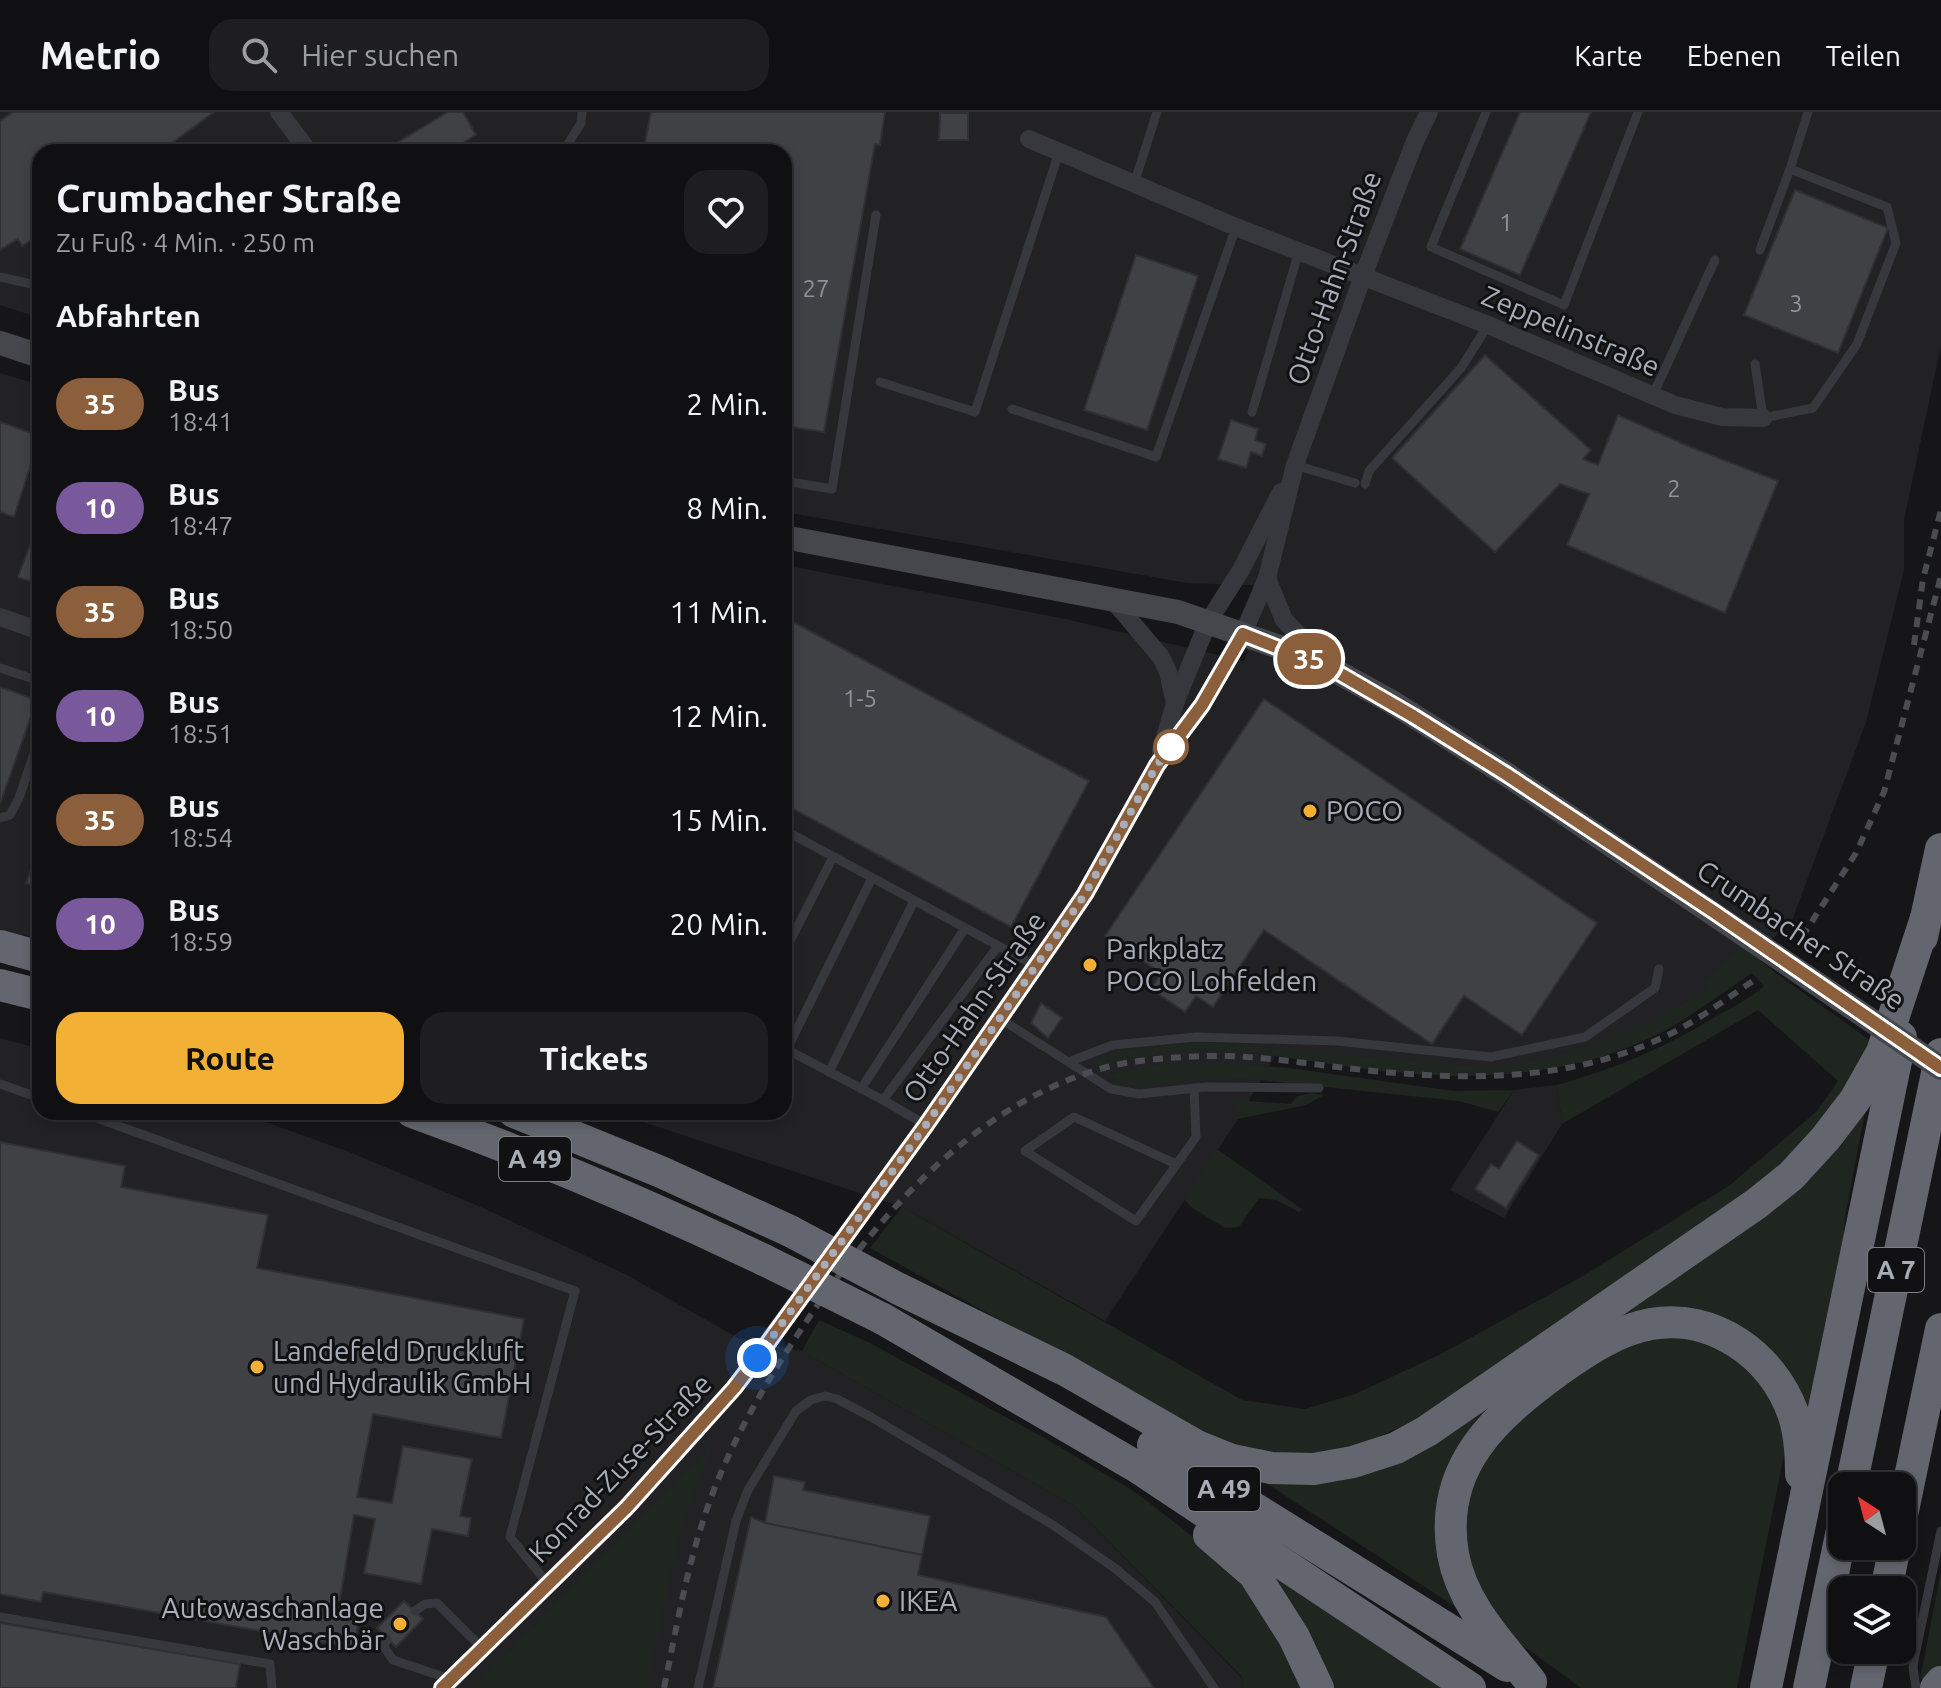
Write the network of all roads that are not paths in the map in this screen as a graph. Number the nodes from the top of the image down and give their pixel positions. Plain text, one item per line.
1 (279, 112) edge
2 (582, 112) edge
3 (1157, 112) edge
4 (1429, 112) edge
5 (1486, 112) edge
6 (1638, 112) edge
7 (1808, 112) edge
8 (1029, 139) dead end
9 (303, 144) edge
10 (568, 144) edge
11 (1059, 152) junction
12 (1790, 169) junction
13 (1134, 184) junction
14 (876, 215) dead end
15 (1236, 227) junction
16 (1760, 250) dead end
17 (1299, 251) junction
18 (1715, 260) dead end
19 (1363, 276) junction
20 (0, 277) edge
21 (32, 284) edge
22 (1488, 325) junction
23 (0, 343) edge
24 (32, 353) edge
25 (1755, 364) dead end
26 (880, 382) dead end
27 (1653, 395) junction
28 (1012, 409) dead end
29 (1252, 412) dead end
30 (1763, 418) junction
31 (1295, 465) junction
32 (792, 482) edge
33 (792, 538) edge
34 (1267, 578) junction
35 (1111, 598) junction
36 (0, 617) edge
37 (1208, 622) junction
38 (32, 628) edge
39 (1243, 634) junction
40 (0, 668) edge
41 (1332, 669) junction
42 (32, 678) edge
43 (1175, 703) junction
44 (32, 760) edge
45 (1157, 765) junction
46 (0, 818) edge
47 (792, 835) edge
48 (1941, 849) edge
49 (833, 857) junction
50 (872, 878) junction
51 (914, 901) junction
52 (1926, 918) junction
53 (965, 928) junction
54 (792, 937) edge
55 (0, 946) edge
56 (998, 946) junction
57 (32, 955) edge
58 (1036, 966) junction
59 (1659, 969) dead end
60 (0, 985) edge
61 (32, 993) edge
62 (999, 1018) junction
63 (792, 1036) edge
64 (792, 1051) edge
65 (1941, 1054) edge
66 (1071, 1061) junction
67 (1941, 1068) edge
68 (829, 1072) junction
69 (0, 1084) edge
70 (1194, 1088) junction
71 (1319, 1088) dead end
72 (861, 1089) junction
73 (32, 1095) edge
74 (883, 1100) junction
75 (104, 1120) edge
76 (434, 1120) edge
77 (534, 1120) edge
78 (926, 1125) junction
79 (1176, 1164) junction
80 (820, 1270) joint
81 (907, 1293) junction
82 (1941, 1329) edge
83 (1137, 1467) junction
84 (1854, 1472) edge
85 (1911, 1472) edge
86 (1801, 1521) junction
87 (1941, 1531) edge
88 (1836, 1560) edge
89 (548, 1584) junction
90 (415, 1611) dead end
91 (0, 1617) edge
92 (387, 1639) dead end
93 (482, 1648) junction
94 (1871, 1664) edge
95 (1941, 1682) edge
96 (446, 1683) edge
97 (1536, 1685) edge
98 (272, 1688) edge
99 (698, 1688) edge
100 (1214, 1688) edge
101 (1318, 1688) edge
102 (1470, 1688) edge
103 (1766, 1688) edge
104 (1809, 1688) edge
105 (1866, 1688) edge
106 (1916, 1688) edge
107 (1936, 1688) edge

1 - 9 street
2 - 10 lane
3 - 13 lane
4 - 19 street, Otto-Hahn-Straße
5 - 6 lane
7 - 12 lane
8 - 11 street, Zeppelinstraße
11 - 13 street, Zeppelinstraße
11 - 26 lane
12 - 16 lane
12 - 30 lane
13 - 15 street, Zeppelinstraße
14 - 32 lane
15 - 17 street, Zeppelinstraße
15 - 28 lane
17 - 19 street, Zeppelinstraße
17 - 29 lane
18 - 27 lane
19 - 22 street, Zeppelinstraße
19 - 31 street, Otto-Hahn-Straße
20 - 21 lane
22 - 27 street, Zeppelinstraße
22 - 31 lane
23 - 24 main road
25 - 30 lane
27 - 30 street, Zeppelinstraße
31 - 34 street, Otto-Hahn-Straße
31 - 37 street, Otto-Hahn-Straße
33 - 35 main road, Crumbacher Straße
34 - 39 street, Otto-Hahn-Straße
34 - 41 street
35 - 37 main road, Crumbacher Straße
35 - 43 street
36 - 38 street
37 - 39 main road, Crumbacher Straße
37 - 43 street, Otto-Hahn-Straße
39 - 41 main road, Crumbacher Straße
39 - 45 street, Otto-Hahn-Straße
40 - 42 lane
41 - 67 main road, Crumbacher Straße, bridge
43 - 45 street, Otto-Hahn-Straße
44 - 46 lane
45 - 58 street, Otto-Hahn-Straße
47 - 49 lane
48 - 52 highway
49 - 50 lane
49 - 54 lane
50 - 51 lane
50 - 63 lane
51 - 53 lane
51 - 68 lane
52 - 81 highway
52 - 86 highway
53 - 56 lane
53 - 72 lane
55 - 57 highway
56 - 58 lane
56 - 74 lane
58 - 62 street, Otto-Hahn-Straße
59 - 66 lane
60 - 61 highway
62 - 66 lane
62 - 78 street, Otto-Hahn-Straße
64 - 68 lane
65 - 84 highway, A 7
66 - 70 lane
68 - 72 lane
69 - 73 lane
70 - 71 lane
70 - 79 lane
72 - 74 lane
74 - 78 lane
75 - 89 lane
76 - 83 highway, A 49, bridge
77 - 81 highway, A 49, bridge
78 - 80 street, Otto-Hahn-Straße
79 - 79 lane
80 - 89 street, Konrad-Zuse-Straße
81 - 97 highway, A 49
82 - 85 highway, A 7
83 - 101 highway
83 - 102 highway, A 49
86 - 97 highway
86 - 103 highway
87 - 106 lane
88 - 104 highway
89 - 93 street, Konrad-Zuse-Straße
90 - 93 lane
91 - 98 lane
92 - 96 lane
93 - 96 street, Konrad-Zuse-Straße
94 - 105 highway
95 - 107 highway
99 - 100 lane

